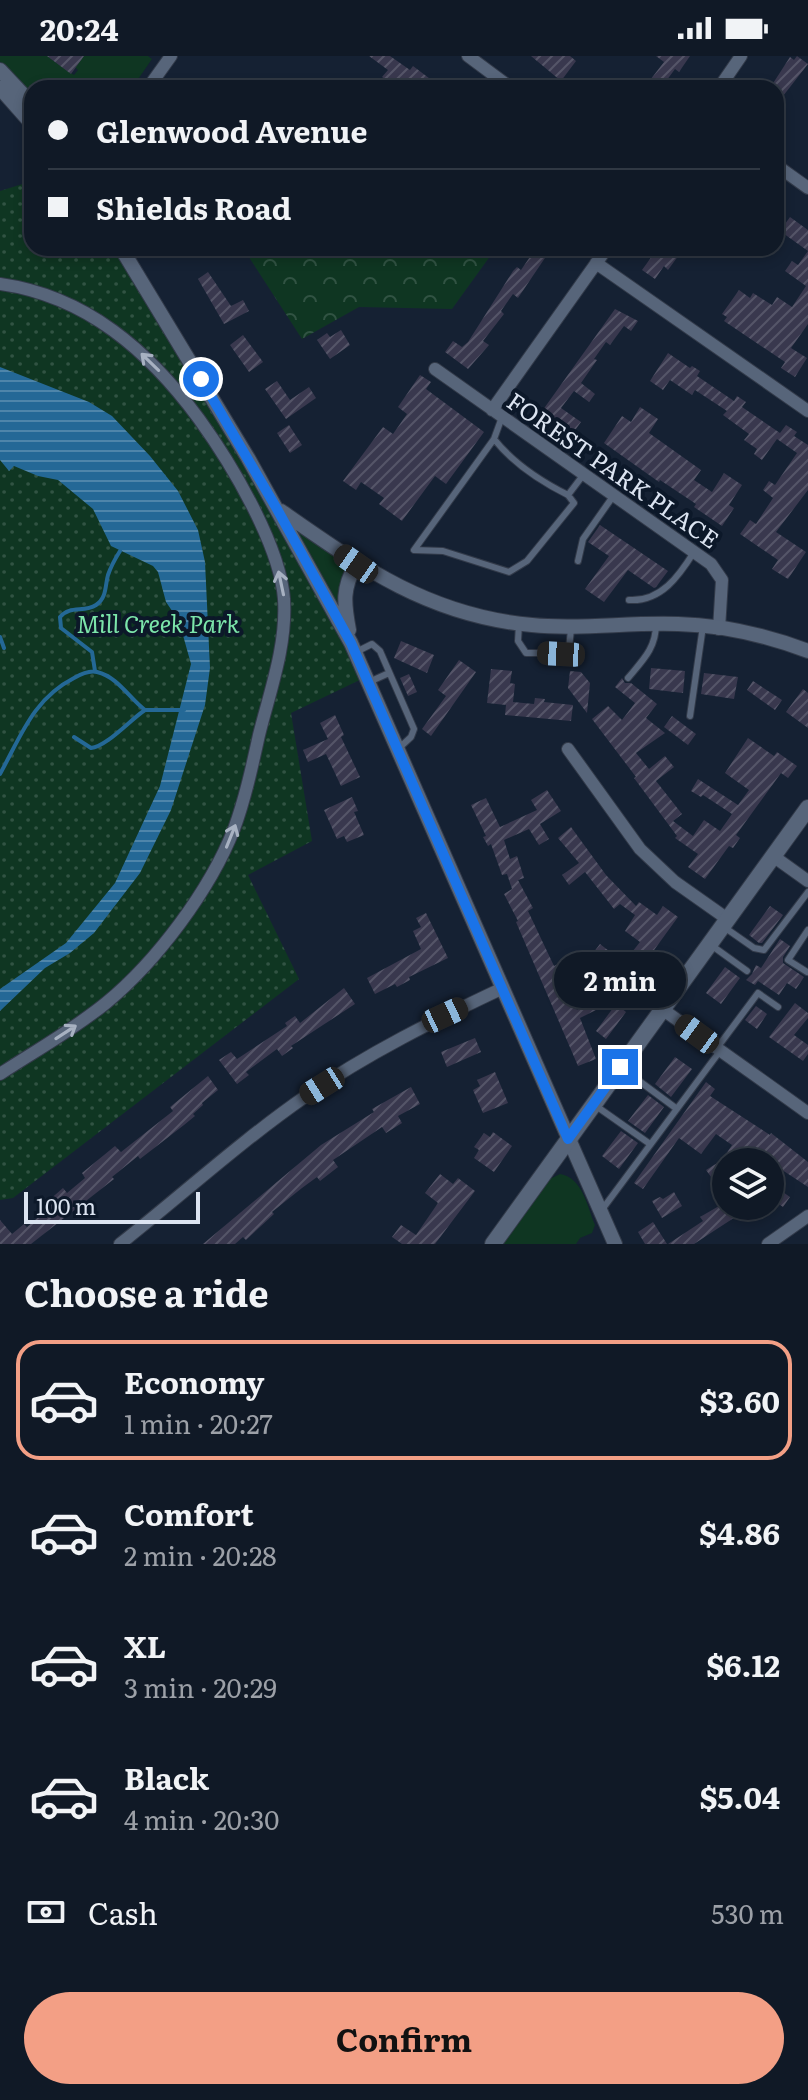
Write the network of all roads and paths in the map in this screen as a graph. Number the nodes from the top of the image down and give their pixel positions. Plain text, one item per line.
1 (171, 56) edge
2 (468, 56) edge
3 (741, 56) edge
4 (0, 70) edge
5 (154, 80) edge
6 (500, 80) edge
7 (724, 80) edge
8 (0, 88) edge
9 (24, 96) edge
10 (24, 115) edge
11 (784, 171) edge
12 (808, 188) edge
13 (126, 256) edge
14 (601, 256) edge
15 (596, 263) junction
16 (0, 284) edge
17 (435, 369) dead end
18 (808, 411) edge
19 (497, 414) junction
20 (494, 439) junction
21 (584, 474) junction
22 (568, 495) junction
23 (614, 495) junction
24 (277, 509) junction
25 (694, 552) junction
26 (578, 561) dead end
27 (356, 564) junction
28 (629, 600) dead end
29 (519, 624) junction
30 (656, 624) junction
31 (703, 626) junction
32 (571, 627) junction
33 (719, 629) junction
34 (353, 648) junction
35 (808, 651) edge
36 (389, 673) junction
37 (628, 678) dead end
38 (369, 682) junction
39 (690, 716) dead end
40 (398, 749) junction
41 (568, 749) dead end
42 (808, 808) edge
43 (773, 856) junction
44 (807, 881) edge
45 (724, 922) junction
46 (808, 930) edge
47 (708, 943) junction
48 (747, 971) dead end
49 (807, 972) edge
50 (503, 988) junction
51 (778, 1007) dead end
52 (662, 1009) junction
53 (718, 1050) junction
54 (620, 1067) junction
55 (0, 1074) edge
56 (593, 1104) junction
57 (677, 1109) junction
58 (808, 1113) edge
59 (568, 1139) junction
60 (650, 1144) junction
61 (601, 1211) junction
62 (808, 1216) edge
63 (120, 1244) edge
64 (493, 1244) edge
65 (615, 1244) edge
66 (768, 1244) edge

1 - 5 street
2 - 6 street
3 - 7 street
4 - 9 street
8 - 10 street
11 - 12 street
13 - 24 street
14 - 15 street
15 - 18 street
15 - 19 street
55 -> 16 street
17 - 19 street, FOREST PARK PLACE
19 - 20 lane
19 - 21 street, FOREST PARK PLACE
20 - 22 lane
20 - 22 lane
21 - 22 lane
21 - 23 street, FOREST PARK PLACE
23 - 25 street, FOREST PARK PLACE
23 - 26 lane
24 - 27 street
24 - 34 street
25 - 28 lane
25 - 33 street, FOREST PARK PLACE
27 - 29 street
27 - 34 street
29 - 32 street
29 - 32 lane
30 - 31 street
30 - 32 street
30 - 37 lane
31 - 33 street
31 - 39 lane
33 - 35 street
34 - 36 lane
34 - 38 street
36 - 38 lane
36 - 40 lane
38 - 40 street
40 - 50 street
41 - 45 street
42 - 43 main road
43 - 44 street
43 - 45 main road
44 - 45 lane
45 - 47 main road
46 - 49 lane
47 - 48 lane
47 - 52 main road
50 - 59 street
50 - 63 street
51 - 53 lane
52 - 53 street
52 - 54 main road
53 - 57 lane
53 - 58 street
54 - 56 main road
54 - 57 lane
56 - 59 main road
56 - 60 lane
57 - 60 lane
59 - 61 street
59 - 64 main road
60 - 61 lane
61 - 65 street
62 - 66 street

